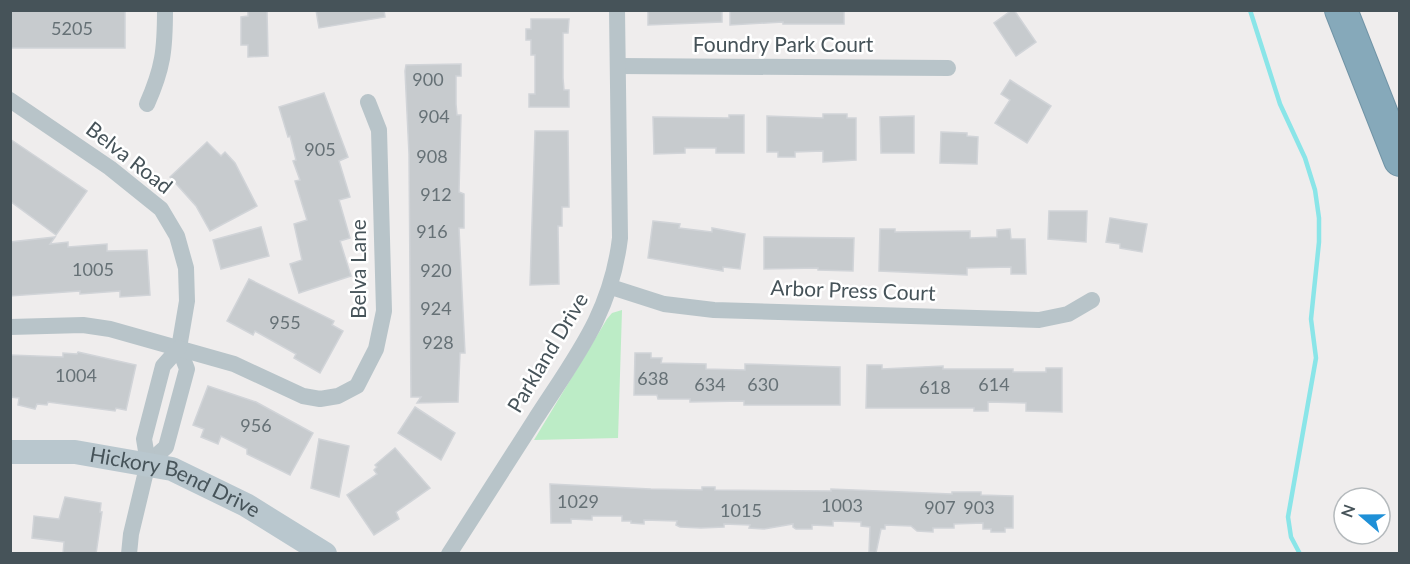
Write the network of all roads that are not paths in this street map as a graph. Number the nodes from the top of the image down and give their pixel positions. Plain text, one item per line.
1 (165, 10) edge
2 (617, 10) edge
3 (1341, 10) edge
4 (618, 66) junction
5 (948, 68) dead end
6 (10, 100) edge
7 (368, 102) dead end
8 (147, 104) dead end
9 (1400, 160) edge
10 (611, 287) junction
11 (1092, 300) dead end
12 (10, 327) edge
13 (179, 348) junction
14 (10, 452) edge
15 (148, 463) junction
16 (129, 554) edge
17 (325, 554) edge
18 (449, 554) edge

1 - 8 street
2 - 4 street, Parkland Drive
3 - 9 highway
4 - 5 street, Foundry Park Court
4 - 10 street, Parkland Drive
6 - 13 street, Belva Road
7 - 13 street, Belva Lane
10 - 11 street, Arbor Press Court
10 - 18 street, Parkland Drive
12 - 13 street, Belva Lane
13 - 15 street, Belva Road
13 - 15 street, Belva Road
14 - 15 street, Hickory Bend Drive
15 - 16 street
15 - 17 street, Hickory Bend Drive

